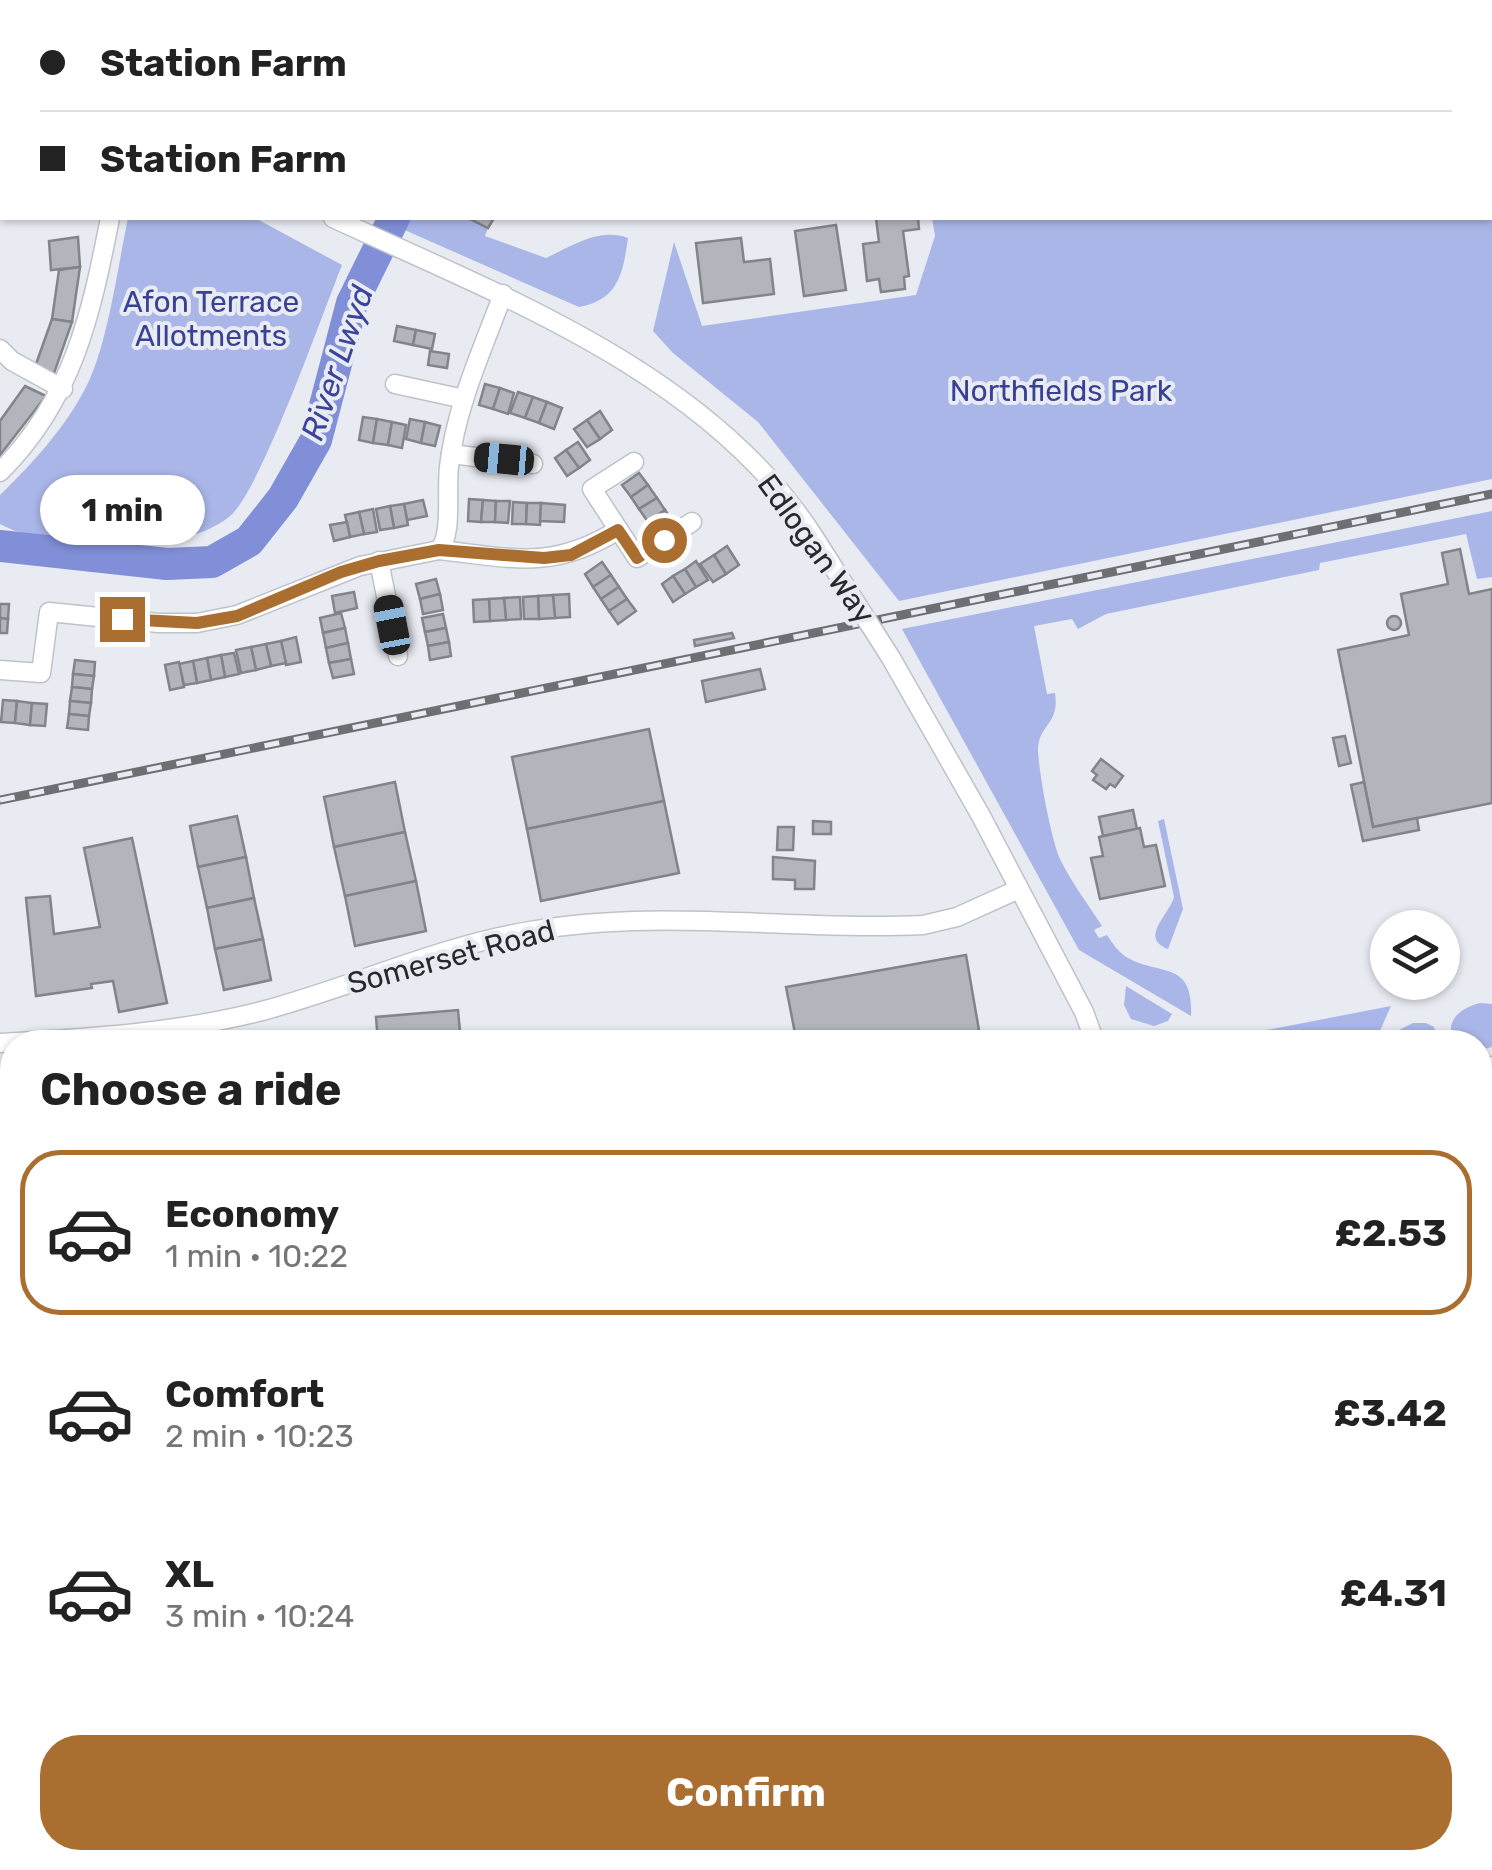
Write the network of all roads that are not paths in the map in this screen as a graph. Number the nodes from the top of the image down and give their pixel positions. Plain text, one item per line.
1 (110, 220) edge
2 (339, 220) edge
3 (504, 294) junction
4 (0, 349) edge
5 (396, 384) dead end
6 (62, 389) junction
7 (464, 399) junction
8 (451, 454) junction
9 (634, 462) dead end
10 (533, 464) dead end
11 (0, 472) edge
12 (692, 522) dead end
13 (618, 530) junction
14 (439, 550) junction
15 (379, 561) junction
16 (398, 656) dead end
17 (0, 670) edge
18 (1019, 888) junction
19 (1084, 1012) junction
20 (157, 1030) edge
21 (1091, 1030) edge
22 (1100, 1030) edge

1 - 6 street
2 - 3 street, Edlogan Way
3 - 7 street
3 - 18 street, Edlogan Way, bridge
4 - 6 street
5 - 7 street
6 - 11 street
7 - 8 street
8 - 10 street
8 - 14 street
9 - 13 street
12 - 13 street
13 - 14 street
14 - 15 street
15 - 16 street
15 - 17 street
18 - 19 street, Edlogan Way
18 - 20 street, Somerset Road
19 - 21 street, Edlogan Way
19 - 22 street, Edlogan Way

